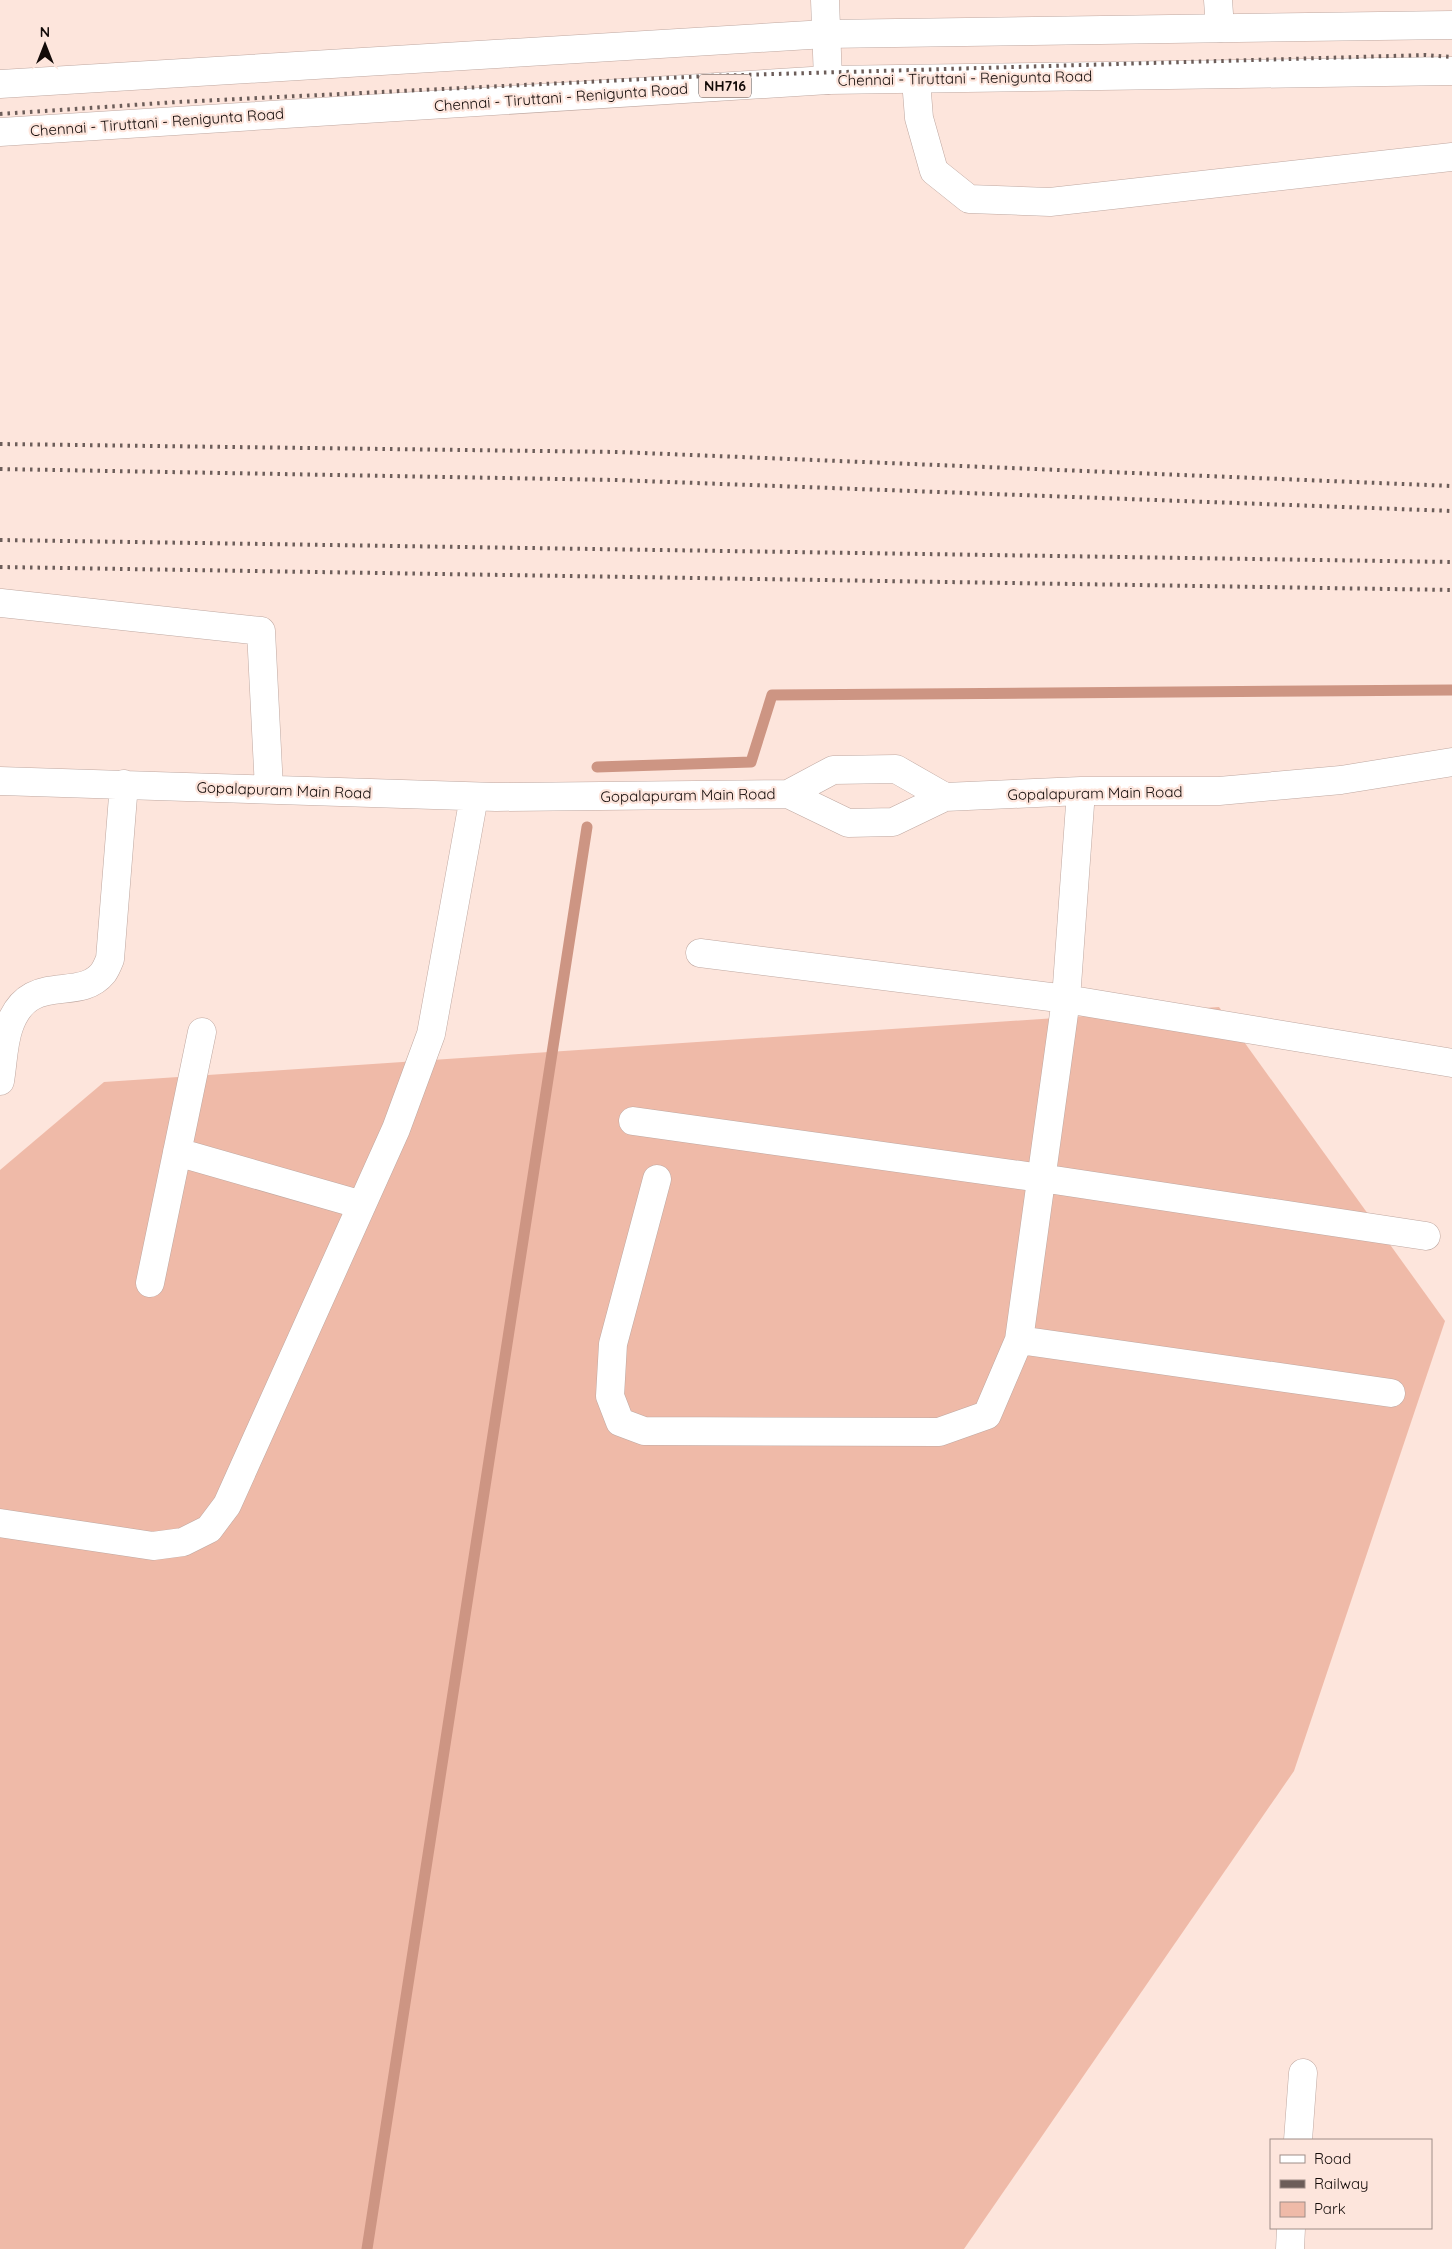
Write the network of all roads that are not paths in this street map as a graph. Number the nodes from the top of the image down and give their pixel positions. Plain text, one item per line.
1 (825, 0) edge
2 (1218, 0) edge
3 (1452, 26) edge
4 (1220, 28) junction
5 (826, 34) junction
6 (1452, 72) edge
7 (828, 80) junction
8 (916, 80) junction
9 (0, 84) edge
10 (0, 132) edge
11 (1452, 157) edge
12 (1, 603) edge
13 (1452, 762) edge
14 (0, 781) edge
15 (124, 784) junction
16 (269, 789) junction
17 (1081, 791) junction
18 (788, 794) junction
19 (474, 797) junction
20 (945, 797) junction
21 (700, 953) dead end
22 (1066, 999) junction
23 (202, 1032) dead end
24 (1452, 1063) edge
25 (0, 1081) edge
26 (633, 1121) dead end
27 (177, 1152) junction
28 (1041, 1178) junction
29 (657, 1179) dead end
30 (362, 1206) junction
31 (1426, 1236) dead end
32 (150, 1283) dead end
33 (1019, 1340) junction
34 (1391, 1393) dead end
35 (0, 1523) edge
36 (1303, 2073) dead end
37 (1298, 2139) edge
38 (1291, 2229) edge
39 (1290, 2249) edge

1 - 5 main road
2 - 4 main road
3 - 4 main road
4 - 5 main road
5 - 7 main road
5 - 9 main road
6 - 8 main road, Chennai - Tiruttani - Renigunta Road / NH716
7 - 8 main road, Chennai - Tiruttani - Renigunta Road / NH716
7 - 10 main road, Chennai - Tiruttani - Renigunta Road / NH716
8 - 11 main road
12 - 16 main road
13 - 17 main road, Gopalapuram Main Road
14 - 15 main road, Gopalapuram Main Road
15 - 16 main road, Gopalapuram Main Road
15 - 25 main road
16 - 19 main road, Gopalapuram Main Road
17 - 20 main road, Gopalapuram Main Road
17 - 22 main road
18 - 19 main road, Gopalapuram Main Road
18 - 20 main road
18 - 20 main road, Gopalapuram Main Road
19 - 30 main road
21 - 22 main road
22 - 24 main road
22 - 28 main road
23 - 27 main road
26 - 28 main road
27 - 30 main road
27 - 32 main road
28 - 31 main road
28 - 33 main road
29 - 33 main road
30 - 35 main road
33 - 34 main road
36 - 37 main road
38 - 39 main road

